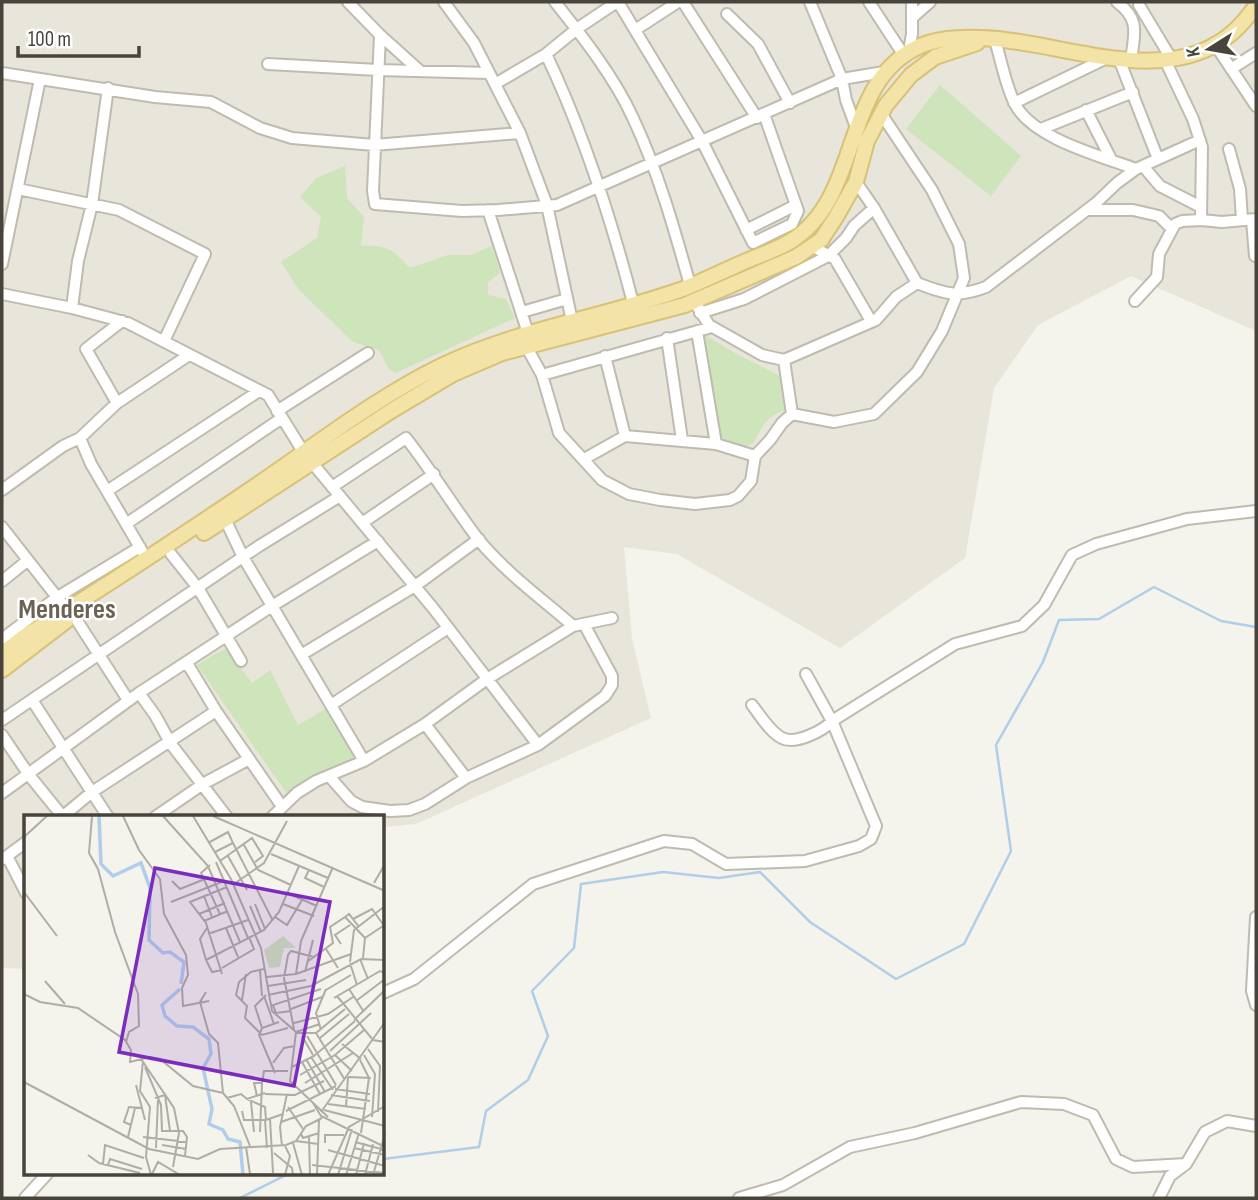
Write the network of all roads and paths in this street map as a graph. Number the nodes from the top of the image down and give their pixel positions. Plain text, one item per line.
1 (348, 2) edge
2 (444, 2) edge
3 (555, 2) edge
4 (564, 2) edge
5 (617, 2) edge
6 (680, 2) edge
7 (810, 2) edge
8 (869, 2) edge
9 (912, 2) edge
10 (930, 2) edge
11 (1118, 2) edge
12 (1137, 6) edge
13 (1256, 6) edge
14 (727, 14) dead end
15 (913, 17) junction
16 (578, 28) junction
17 (635, 30) junction
18 (380, 35) junction
19 (999, 39) junction
20 (1214, 43) junction
21 (906, 53) junction
22 (1256, 53) edge
23 (546, 54) junction
24 (1120, 59) junction
25 (1168, 60) junction
26 (268, 64) dead end
27 (1231, 69) junction
28 (378, 70) junction
29 (420, 71) junction
30 (884, 72) junction
31 (2, 73) edge
32 (489, 73) junction
33 (40, 79) junction
34 (842, 79) junction
35 (495, 84) junction
36 (108, 88) junction
37 (1133, 92) junction
38 (790, 103) junction
39 (1014, 103) junction
40 (1256, 106) edge
41 (1086, 110) junction
42 (882, 115) junction
43 (760, 116) junction
44 (1041, 129) junction
45 (858, 130) junction
46 (520, 133) junction
47 (1200, 140) junction
48 (702, 141) junction
49 (374, 145) junction
50 (1229, 149) dead end
51 (1158, 159) junction
52 (1112, 161) junction
53 (651, 164) junction
54 (1139, 167) junction
55 (856, 182) junction
56 (599, 187) junction
57 (18, 189) junction
58 (92, 204) junction
59 (547, 205) junction
60 (1201, 207) junction
61 (874, 208) junction
62 (488, 210) junction
63 (1087, 210) junction
64 (1201, 220) junction
65 (1250, 220) edge
66 (6, 222) edge
67 (1172, 229) junction
68 (812, 246) junction
69 (828, 256) junction
70 (1255, 256) edge
71 (2, 264) edge
72 (917, 283) junction
73 (690, 285) junction
74 (2, 293) edge
75 (957, 295) junction
76 (567, 299) junction
77 (1135, 301) dead end
78 (633, 303) junction
79 (697, 307) junction
80 (72, 308) junction
81 (522, 312) junction
82 (122, 321) junction
83 (572, 321) junction
84 (871, 321) junction
85 (712, 327) junction
86 (697, 331) junction
87 (667, 338) junction
88 (527, 340) junction
89 (164, 341) junction
90 (368, 353) dead end
91 (189, 355) junction
92 (605, 356) junction
93 (784, 360) junction
94 (542, 375) junction
95 (259, 391) junction
96 (117, 403) junction
97 (279, 414) junction
98 (792, 414) junction
99 (625, 436) junction
100 (80, 438) junction
101 (682, 440) junction
102 (716, 444) junction
103 (755, 456) junction
104 (308, 457) junction
105 (584, 459) junction
106 (434, 474) junction
107 (2, 490) edge
108 (107, 491) junction
109 (336, 492) junction
110 (1256, 511) edge
111 (225, 519) junction
112 (362, 523) junction
113 (126, 524) junction
114 (2, 527) edge
115 (479, 539) junction
116 (378, 541) junction
117 (144, 553) junction
118 (171, 554) junction
119 (243, 557) junction
120 (27, 561) junction
121 (2, 581) edge
122 (415, 586) junction
123 (198, 588) junction
124 (57, 598) junction
125 (272, 606) junction
126 (71, 613) junction
127 (612, 618) dead end
128 (579, 625) junction
129 (448, 628) junction
130 (227, 637) junction
131 (2, 639) edge
132 (2, 654) edge
133 (101, 654) junction
134 (301, 655) junction
135 (240, 661) dead end
136 (187, 663) junction
137 (2, 670) edge
138 (806, 674) dead end
139 (487, 678) junction
140 (139, 693) junction
141 (32, 700) junction
142 (128, 700) junction
143 (331, 705) junction
144 (752, 705) dead end
145 (216, 710) junction
146 (2, 720) edge
147 (832, 721) junction
148 (425, 724) junction
149 (2, 735) edge
150 (169, 741) junction
151 (538, 745) junction
152 (62, 747) junction
153 (249, 758) junction
154 (364, 761) junction
155 (29, 775) junction
156 (329, 776) junction
157 (466, 778) junction
158 (203, 784) junction
159 (92, 792) junction
160 (2, 793) edge
161 (281, 805) junction
162 (61, 815) edge
163 (65, 815) edge
164 (107, 815) edge
165 (158, 815) edge
166 (226, 815) edge
167 (274, 815) edge
168 (24, 843) edge
169 (4, 858) edge
170 (24, 890) edge
171 (1256, 917) edge
172 (385, 992) edge
173 (1256, 1005) edge
174 (1256, 1126) edge
175 (1186, 1164) junction
176 (45, 1176) edge
177 (26, 1198) edge
178 (739, 1198) edge
179 (1159, 1198) edge

1 - 18 street
2 - 32 street
3 - 16 street
4 - 16 street
5 - 16 street
5 - 17 street
6 - 17 street
6 - 43 street
7 - 34 street
8 - 21 street
9 - 15 street
10 - 15 street
11 - 12 street
12 - 24 street
12 - 25 street
13 - 20 main road
14 - 38 street
15 - 21 street
16 - 23 street
16 - 53 street
17 - 48 street
18 - 28 street
18 - 29 street
19 - 21 main road
19 - 24 main road
19 - 39 street
19 - 42 main road
20 - 25 main road
20 - 27 street
21 - 30 main road
22 - 27 street
23 - 35 street
23 - 56 street
24 - 25 main road
24 - 37 street
24 - 39 street
25 - 47 street
26 - 28 street
27 - 40 street
28 - 29 street
28 - 49 street
29 - 32 street
30 - 34 street
30 - 45 main road
31 - 33 street
32 - 35 street
33 - 36 street
33 - 57 street
34 - 38 street
34 - 45 street
35 - 46 street
36 - 49 street
36 - 58 street
37 - 41 street
37 - 51 street
38 - 43 street
39 - 44 street
41 - 44 street
41 - 52 street
42 - 55 main road
42 - 75 street
43 - 48 street
43 - 48 street
44 - 52 street
45 - 73 main road
46 - 49 street
46 - 59 street
47 - 51 street
47 - 60 street
48 - 53 street
49 - 62 street
50 - 65 street
51 - 54 street
52 - 54 street
53 - 56 street
53 - 73 street
54 - 60 street
54 - 63 street
55 - 61 street
55 - 68 main road
56 - 59 street
56 - 78 street
57 - 58 street
57 - 66 street
58 - 80 street
58 - 89 street
59 - 62 street
59 - 76 street
60 - 64 street
61 - 69 street
61 - 72 street
62 - 81 street
63 - 67 street
63 - 75 street
64 - 65 street
64 - 67 street
65 - 70 street
66 - 71 street
67 - 77 street
68 - 69 street
68 - 79 main road
69 - 79 street
69 - 84 street
72 - 75 street
72 - 84 street
73 - 78 main road
74 - 80 street
75 - 98 street
76 - 81 street
76 - 83 street
78 - 83 main road
79 - 85 street
79 - 88 main road
80 - 82 street
81 - 88 street
82 - 89 street
82 - 96 street
83 - 88 main road
84 - 93 street
85 - 86 street
85 - 93 street
86 - 87 street
86 - 102 street
87 - 92 street
87 - 101 street
88 - 94 street
88 - 104 main road
89 - 91 street
90 - 97 street
91 - 95 street
91 - 96 street
92 - 94 street
92 - 99 street
93 - 98 street
94 - 105 street
95 - 97 street
95 - 108 street
96 - 100 street
97 - 104 street
97 - 113 street
98 - 103 street
99 - 101 street
99 - 105 street
100 - 107 street
100 - 108 street
101 - 102 street
102 - 103 street
103 - 105 street
104 - 109 street
104 - 111 main road
104 - 117 main road
106 - 109 street
106 - 112 street
106 - 115 street
108 - 113 street
109 - 112 street
109 - 119 street
110 - 147 street
111 - 118 main road
111 - 119 street
112 - 116 street
113 - 117 street
114 - 120 street
115 - 122 street
115 - 128 street
116 - 122 street
116 - 125 street
117 - 124 street
117 - 126 main road
118 - 123 street
118 - 126 main road
119 - 123 street
119 - 125 street
120 - 121 street
120 - 124 street
122 - 129 street
122 - 134 street
123 - 130 street
123 - 133 street
124 - 126 street
124 - 131 street
125 - 130 street
125 - 134 street
126 - 132 main road
126 - 133 street
126 - 137 main road
127 - 128 street
128 - 139 street
128 - 151 street
129 - 139 street
129 - 143 street
130 - 135 street
130 - 136 street
133 - 141 street
133 - 142 street
134 - 143 street
136 - 140 street
136 - 145 street
138 - 147 street
139 - 148 street
139 - 151 street
140 - 142 street
140 - 150 street
141 - 146 street
141 - 152 street
142 - 152 street
143 - 154 street
144 - 147 street
145 - 150 street
145 - 153 street
147 - 172 street
148 - 154 street
148 - 157 street
149 - 155 street
150 - 158 street
150 - 159 street
151 - 157 street
152 - 155 street
152 - 159 street
153 - 158 street
153 - 161 street
154 - 156 street
155 - 160 street
155 - 162 street
156 - 157 street
156 - 161 street
158 - 165 street
158 - 166 street
159 - 163 street
159 - 164 street
161 - 167 street
168 - 169 street
169 - 170 street
171 - 173 street
174 - 175 street
175 - 178 street
175 - 179 street
176 - 177 street

